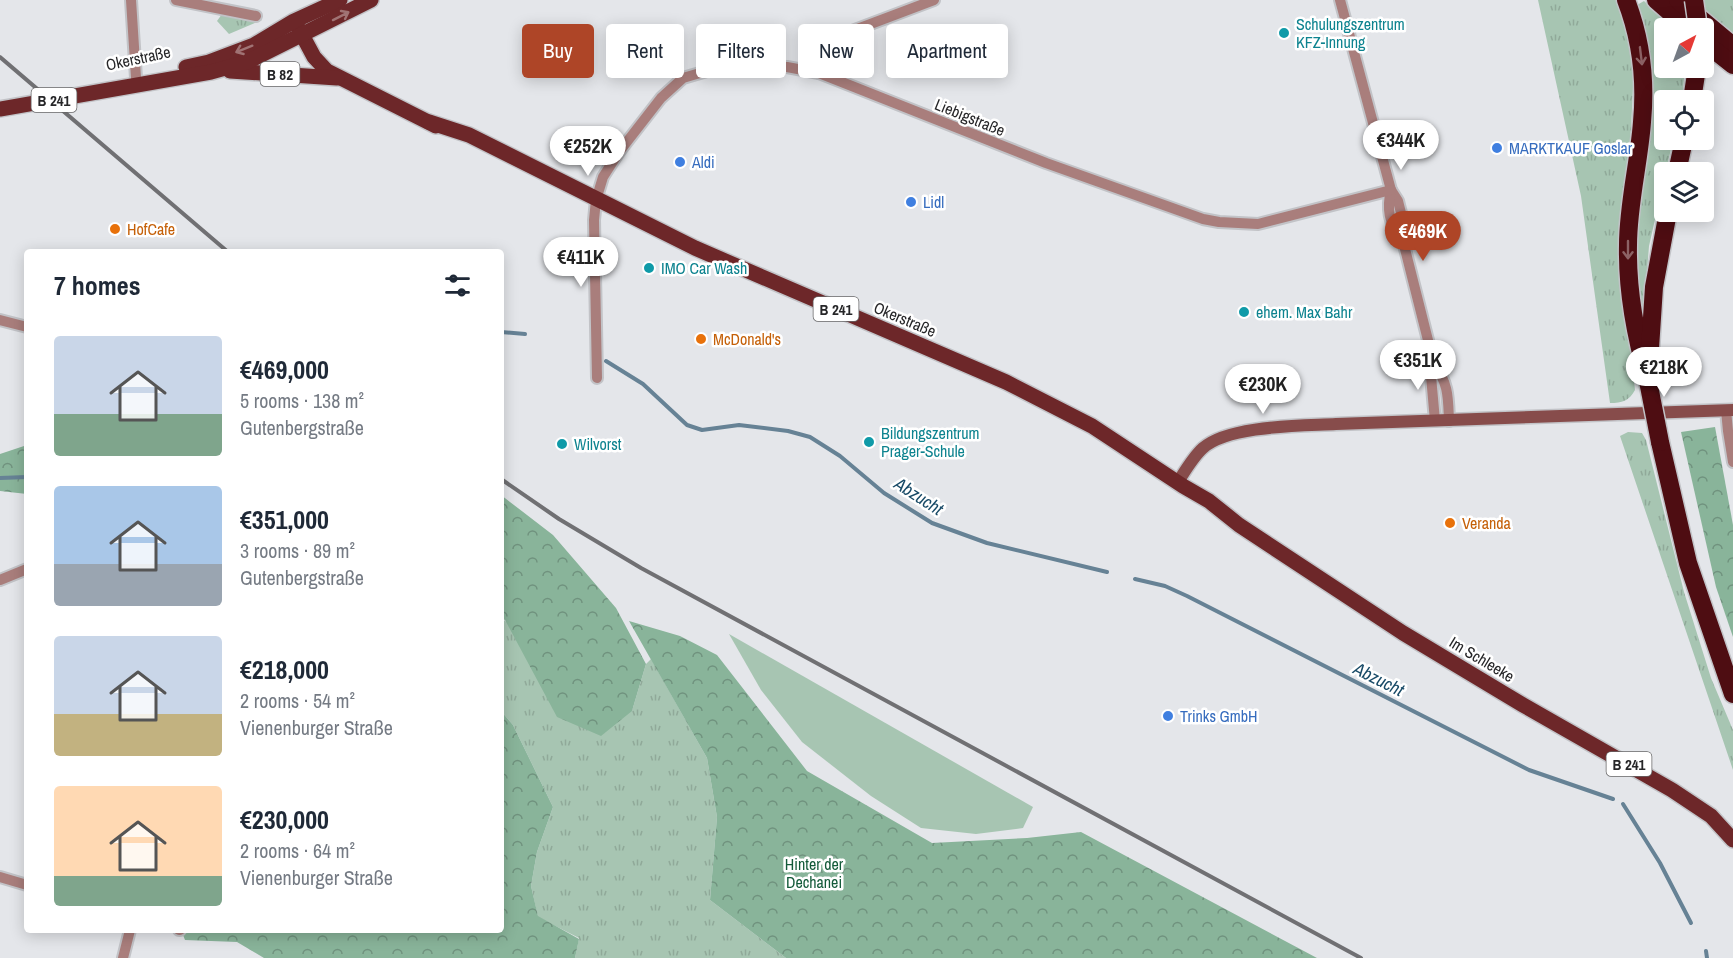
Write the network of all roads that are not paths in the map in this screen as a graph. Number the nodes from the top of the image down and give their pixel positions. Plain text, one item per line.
1 (131, 0) edge
2 (176, 0) edge
3 (340, 0) edge
4 (371, 0) edge
5 (934, 0) edge
6 (1340, 0) edge
7 (1626, 0) edge
8 (1656, 0) edge
9 (1678, 0) edge
10 (1694, 0) edge
11 (256, 16) dead end
12 (1677, 18) edge
13 (1697, 18) edge
14 (298, 19) junction
15 (870, 24) edge
16 (306, 34) junction
17 (1733, 46) edge
18 (1714, 50) edge
19 (1733, 64) edge
20 (798, 69) edge
21 (221, 70) junction
22 (136, 78) junction
23 (340, 78) junction
24 (831, 78) edge
25 (97, 88) junction
26 (0, 102) edge
27 (0, 109) edge
28 (1391, 190) junction
29 (596, 200) junction
30 (1666, 222) edge
31 (0, 320) edge
32 (24, 326) edge
33 (1434, 364) junction
34 (597, 378) dead end
35 (1648, 381) junction
36 (1730, 410) edge
37 (1435, 421) junction
38 (1449, 421) junction
39 (1733, 462) edge
40 (1180, 484) junction
41 (24, 570) edge
42 (0, 580) edge
43 (1733, 694) edge
44 (1711, 816) junction
45 (1733, 826) edge
46 (1733, 840) edge
47 (0, 876) edge
48 (24, 884) edge
49 (129, 933) edge
50 (123, 958) edge

1 - 22 street
2 - 11 street
3 - 14 main road, B 82
16 -> 4 main road, B 82
5 - 15 street
6 - 28 street
7 -> 35 highway
8 - 12 highway
9 - 17 highway
10 - 13 highway, bridge
14 - 16 main road, B 82
14 -> 22 main road, Okerstraße / B 82
16 - 21 main road, B 82
16 - 23 main road, Okerstraße / B 82
18 - 19 highway
20 - 29 street, Liebigstraße
21 - 23 main road, B 82
21 - 25 main road, Okerstraße / B 82
22 - 25 main road, Okerstraße / B 82
23 - 29 main road, Okerstraße / B 82
24 - 28 street, Liebigstraße
25 - 26 main road, Okerstraße / B 241
25 - 27 main road, Okerstraße / B 241
28 - 33 street
29 - 34 street, Liebigstraße
29 - 40 main road, Okerstraße / B 241
30 - 35 highway
31 - 32 street
33 - 37 street
33 - 38 street
35 - 43 highway, bridge
36 - 38 main road
36 - 39 street
37 - 38 main road
37 - 40 main road
40 - 44 main road, Im Schleeke / B 241
41 - 42 street
44 - 45 main road, Im Schleeke / B 241
44 - 46 main road, Im Schleeke / B 241
47 - 48 street
49 - 50 street

